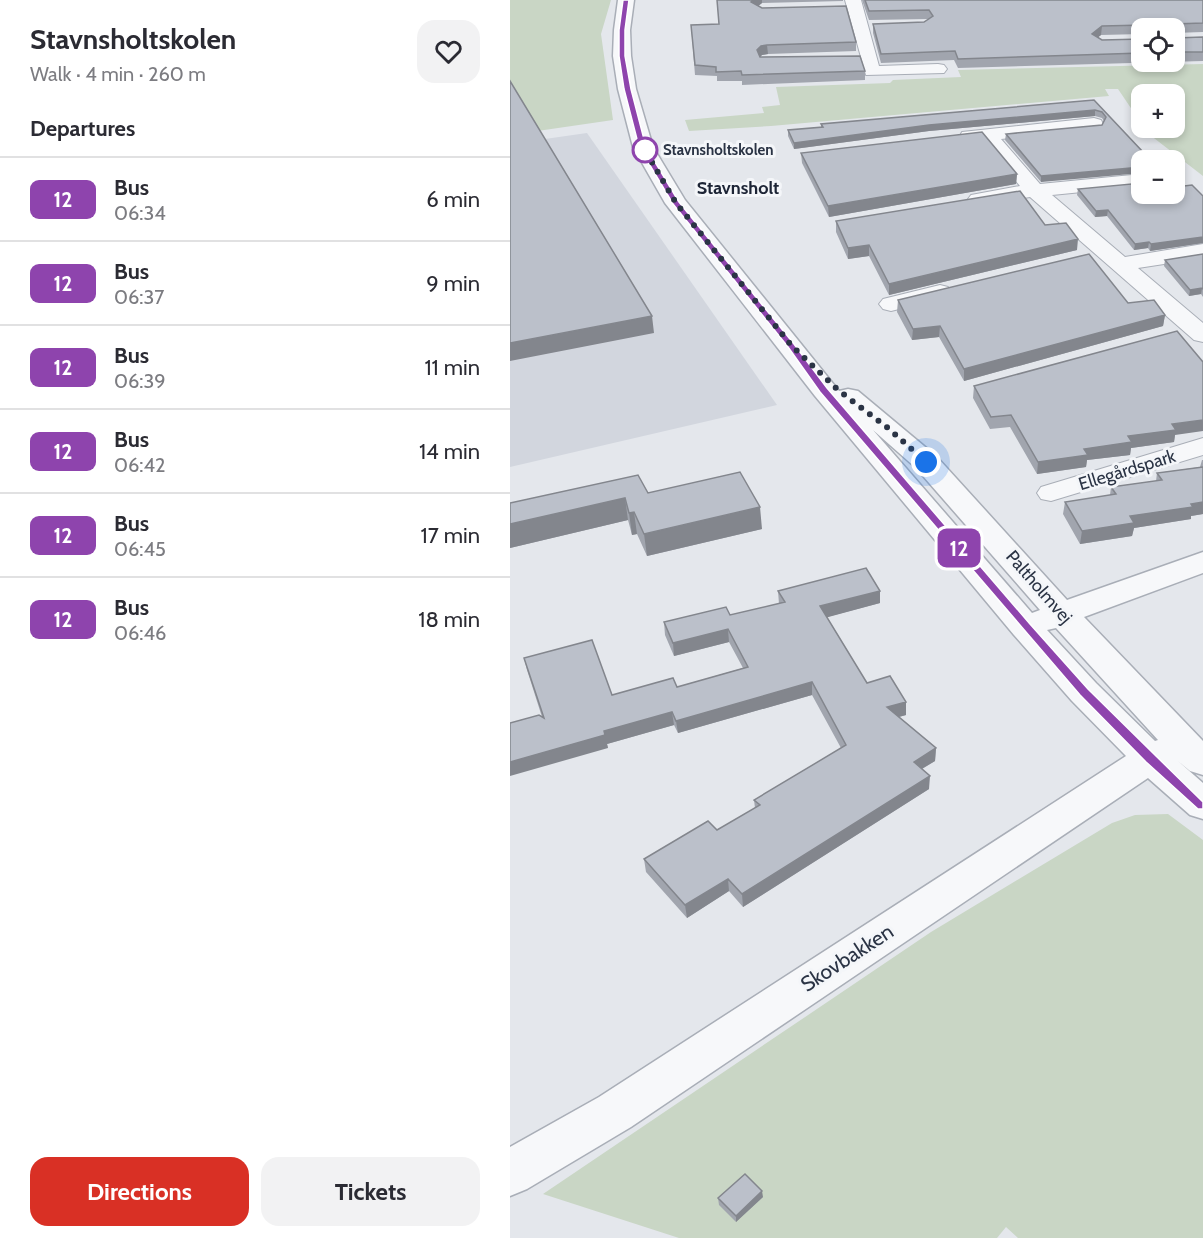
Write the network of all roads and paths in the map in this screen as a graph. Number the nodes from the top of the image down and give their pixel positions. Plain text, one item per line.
1 (626, 0) edge
2 (851, 5) edge
3 (880, 26) edge
4 (860, 27) junction
5 (938, 69) dead end
6 (1094, 124) edge
7 (987, 134) junction
8 (952, 137) edge
9 (1131, 181) edge
10 (1034, 190) junction
11 (964, 201) edge
12 (1203, 251) edge
13 (1083, 257) edge
14 (1113, 257) junction
15 (959, 287) edge
16 (891, 304) dead end
17 (1199, 331) edge
18 (1162, 336) edge
19 (791, 345) junction
20 (1203, 446) edge
21 (1050, 493) dead end
22 (1203, 562) edge
23 (1061, 613) junction
24 (1026, 627) junction
25 (1179, 754) edge
26 (1203, 806) edge
27 (510, 1173) edge

1 - 19 street, Paltholmvej
2 - 4 street
3 - 4 street
4 - 5 street
6 - 7 street
7 - 8 street
7 - 10 street
9 - 10 street
10 - 11 street
10 - 14 street
12 - 14 street
13 - 14 street
14 - 17 street
15 - 16 street
17 - 18 street
19 - 23 street, Paltholmvej
19 - 24 street, Paltholmvej
20 - 21 street, Ellegårdspark
22 - 23 street
23 - 24 street
23 - 25 street, Paltholmvej
24 - 25 street, Paltholmvej
25 - 26 street, Paltholmvej
25 - 27 street, Skovbakken

